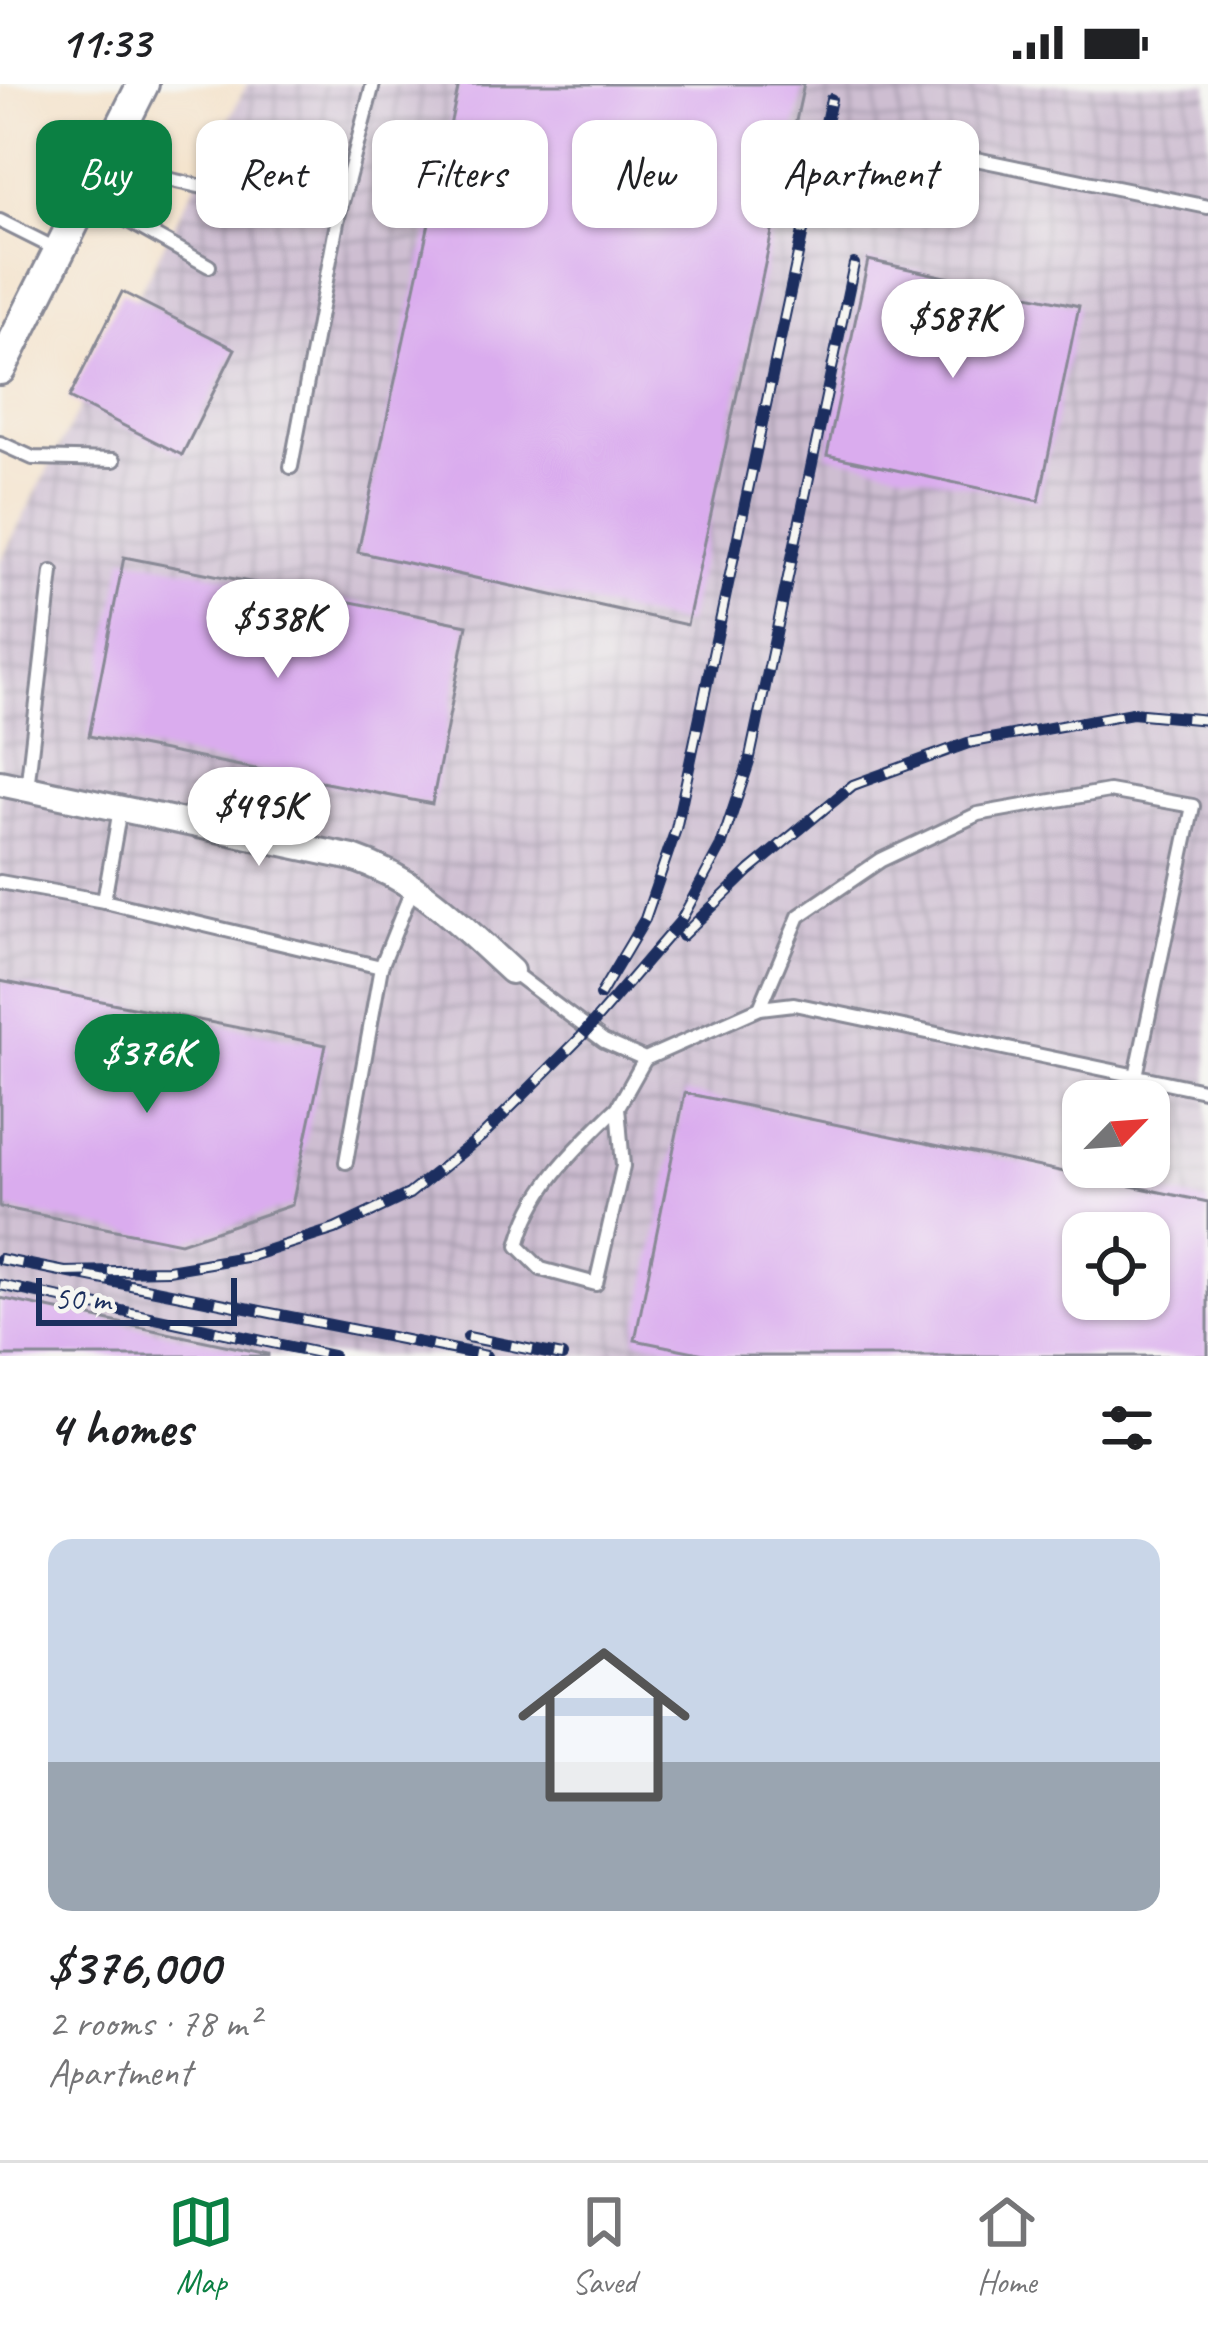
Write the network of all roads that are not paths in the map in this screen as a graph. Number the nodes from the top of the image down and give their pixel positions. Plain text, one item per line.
1 (143, 84) edge
2 (373, 84) edge
3 (125, 120) edge
4 (979, 160) edge
5 (348, 179) edge
6 (1208, 207) edge
7 (0, 221) edge
8 (70, 228) edge
9 (141, 228) edge
10 (336, 228) edge
11 (59, 250) junction
12 (209, 266) dead end
13 (0, 369) edge
14 (0, 443) edge
15 (114, 460) dead end
16 (290, 467) dead end
17 (52, 572) dead end
18 (0, 783) edge
19 (26, 788) junction
20 (120, 808) junction
21 (0, 882) edge
22 (413, 886) junction
23 (104, 901) junction
24 (381, 967) junction
25 (511, 970) joint
26 (760, 1008) junction
27 (645, 1059) junction
28 (1136, 1076) junction
29 (1208, 1091) edge
30 (618, 1107) junction
31 (346, 1162) dead end

1 - 3 street
2 - 5 lane
4 - 6 lane
7 - 11 lane
8 - 11 street
9 - 12 lane
10 - 16 lane
11 - 13 street
14 - 15 lane
17 - 19 lane
18 - 19 street
19 - 20 street
20 - 22 street
20 - 23 lane
21 - 23 lane
22 - 24 lane
22 - 25 street
23 - 24 lane
24 - 31 lane
25 - 27 lane
26 - 27 lane
26 - 28 lane
26 - 28 lane
27 - 30 lane
28 - 29 lane
30 - 30 lane

